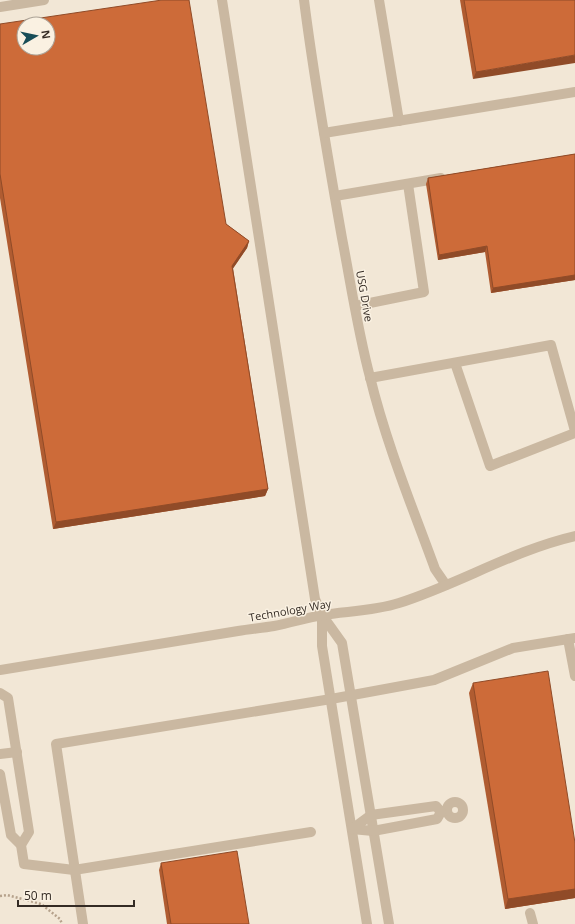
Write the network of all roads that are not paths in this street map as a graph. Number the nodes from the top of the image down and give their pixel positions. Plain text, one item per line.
1 (44, 0) edge
2 (222, 0) edge
3 (304, 0) edge
4 (379, 0) edge
5 (0, 7) edge
6 (575, 92) edge
7 (399, 121) junction
8 (324, 133) junction
9 (454, 176) edge
10 (408, 184) junction
11 (335, 196) junction
12 (355, 306) junction
13 (455, 363) junction
14 (370, 378) junction
15 (575, 432) edge
16 (575, 536) edge
17 (446, 585) junction
18 (322, 615) junction
19 (571, 638) edge
20 (0, 670) edge
21 (575, 676) edge
22 (0, 693) edge
23 (351, 696) junction
24 (331, 699) junction
25 (17, 752) junction
26 (0, 754) edge
27 (0, 774) edge
28 (371, 815) junction
29 (352, 829) junction
30 (374, 831) junction
31 (311, 832) dead end
32 (21, 845) junction
33 (74, 870) junction
34 (530, 913) dead end
35 (83, 924) edge
36 (367, 924) edge
37 (389, 924) edge
38 (533, 924) edge

1 - 5 lane
2 - 18 lane
3 - 8 lane, USG Drive
4 - 7 lane
6 - 7 lane
7 - 8 lane
8 - 11 lane, USG Drive
9 - 10 lane
10 - 11 lane
10 - 12 lane
11 - 12 lane, USG Drive
12 - 14 lane, USG Drive
13 - 14 lane
13 - 15 lane
13 - 15 lane
14 - 17 lane, USG Drive
16 - 17 lane, Technology Way
17 - 18 lane, Technology Way
18 - 20 lane, Technology Way
18 - 23 lane
18 - 24 lane
19 - 21 lane
19 - 23 lane
22 - 25 lane
23 - 24 lane
23 - 28 lane
24 - 29 lane
24 - 33 lane
25 - 26 lane
25 - 32 lane
27 - 32 lane
28 - 29 lane
28 - 30 lane
28 - 30 lane
29 - 30 lane
29 - 36 lane
30 - 37 lane
31 - 33 lane
32 - 33 lane
33 - 35 lane
34 - 38 lane

